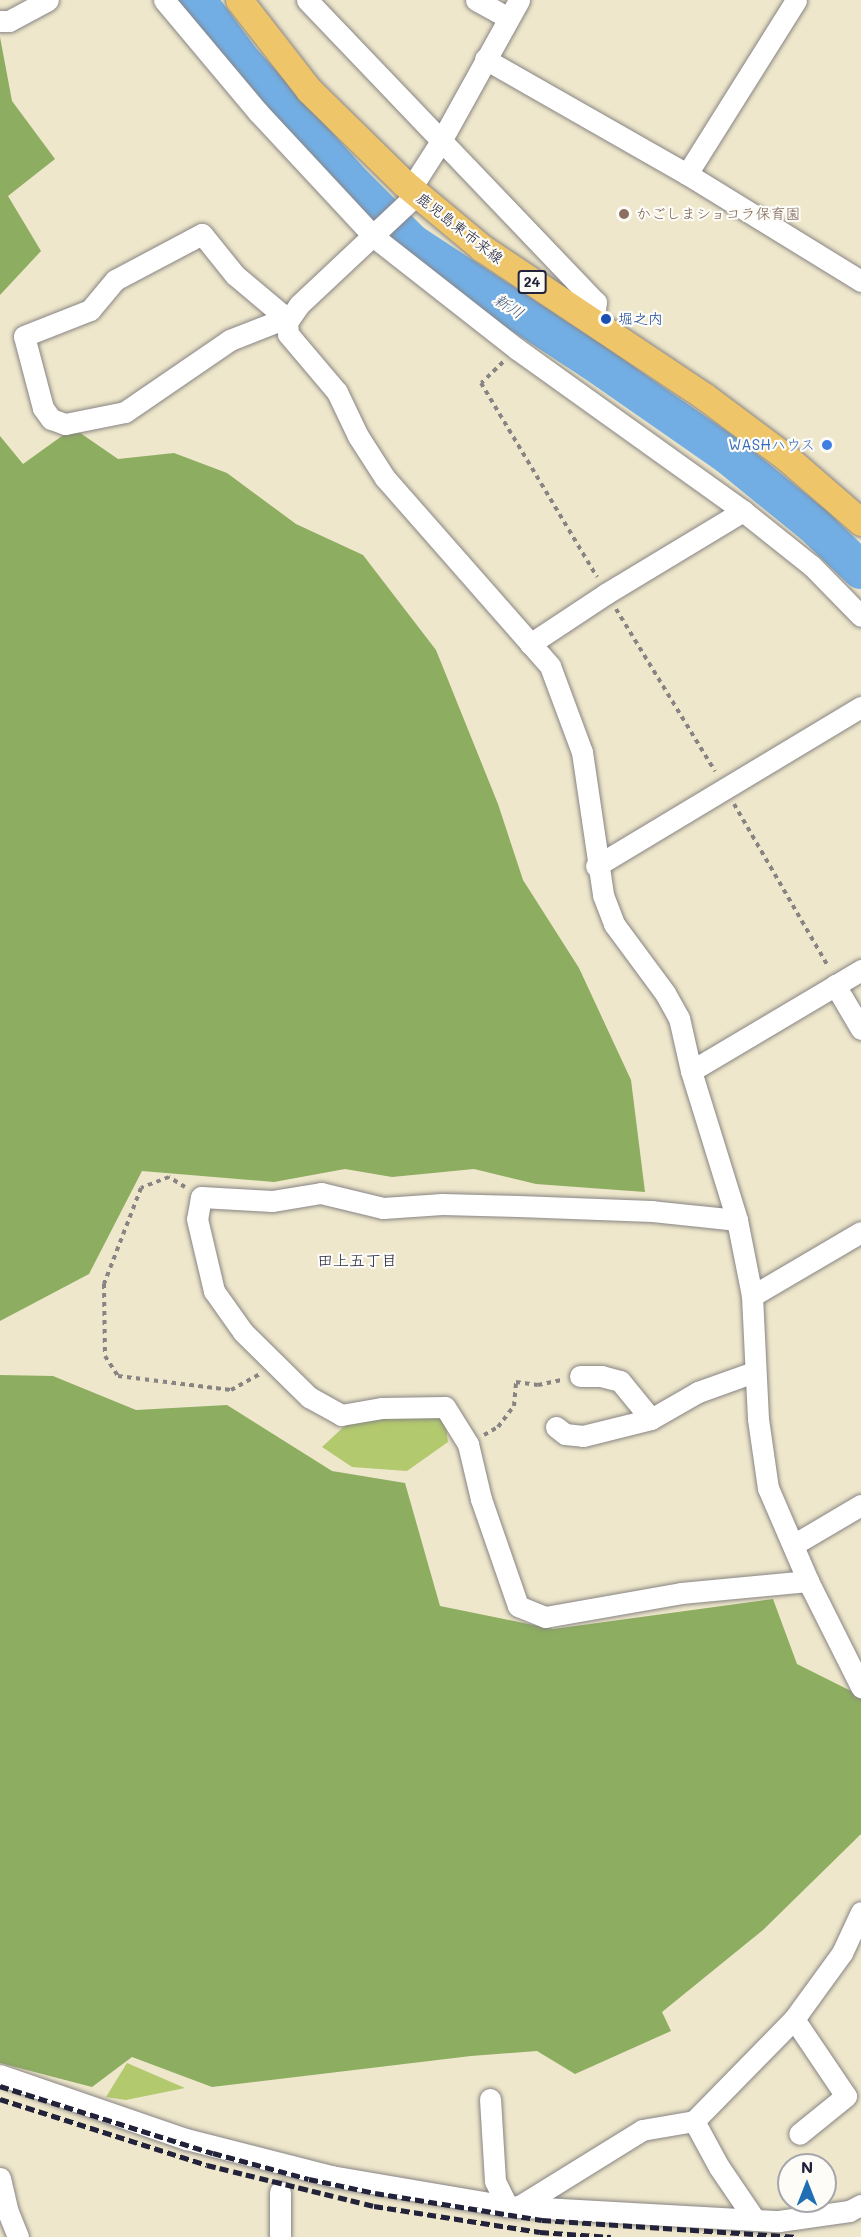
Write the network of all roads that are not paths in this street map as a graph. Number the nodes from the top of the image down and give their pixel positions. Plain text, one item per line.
1 (48, 0) edge
2 (164, 0) edge
3 (239, 0) edge
4 (307, 0) edge
5 (476, 0) edge
6 (796, 0) edge
7 (513, 9) edge
8 (0, 21) edge
9 (485, 59) junction
10 (441, 141) junction
11 (687, 174) junction
12 (414, 191) junction
13 (374, 237) junction
14 (861, 281) edge
15 (287, 320) junction
16 (593, 323) junction
17 (743, 511) junction
18 (861, 522) edge
19 (861, 616) edge
20 (530, 644) junction
21 (861, 707) edge
22 (597, 867) junction
23 (861, 970) edge
24 (835, 985) junction
25 (861, 1029) edge
26 (692, 1071) junction
27 (737, 1220) junction
28 (861, 1232) edge
29 (752, 1296) junction
30 (754, 1372) junction
31 (580, 1376) road end
32 (651, 1419) junction
33 (556, 1427) dead end
34 (861, 1505) edge
35 (793, 1545) junction
36 (808, 1581) junction
37 (861, 1687) edge
38 (861, 1912) edge
39 (794, 2019) junction
40 (0, 2075) edge
41 (490, 2099) dead end
42 (694, 2121) junction
43 (799, 2134) dead end
44 (0, 2178) edge
45 (280, 2192) dead end
46 (861, 2205) edge
47 (512, 2207) junction
48 (755, 2220) junction
49 (18, 2237) edge
50 (280, 2237) edge

1 - 8 street
2 - 13 street
3 - 12 main road, 鹿児島東市来線 / 24
4 - 10 street
5 - 7 street
6 - 11 street
7 - 9 street
9 - 10 street
9 - 11 street
10 - 12 street
10 - 16 street
11 - 14 street
12 - 13 street
12 - 16 main road, 鹿児島東市来線 / 24
13 - 15 street
13 - 17 street
15 - 15 street
15 - 20 street
16 - 18 main road, 鹿児島東市来線 / 24
17 - 19 street
17 - 20 street
20 - 22 street
21 - 22 street
22 - 26 street
23 - 24 street
24 - 25 street
24 - 26 street
26 - 27 street
27 - 29 street
27 - 36 street
28 - 29 street
29 - 30 street
30 - 32 street
30 - 35 street
31 - 32 street
32 - 33 street
34 - 35 street
35 - 36 street
36 - 37 street
38 - 39 street
39 - 42 street
39 - 43 street
40 - 47 street
41 - 47 street
42 - 47 street
42 - 48 street
44 - 49 street
45 - 50 street
46 - 48 street
47 - 48 street

